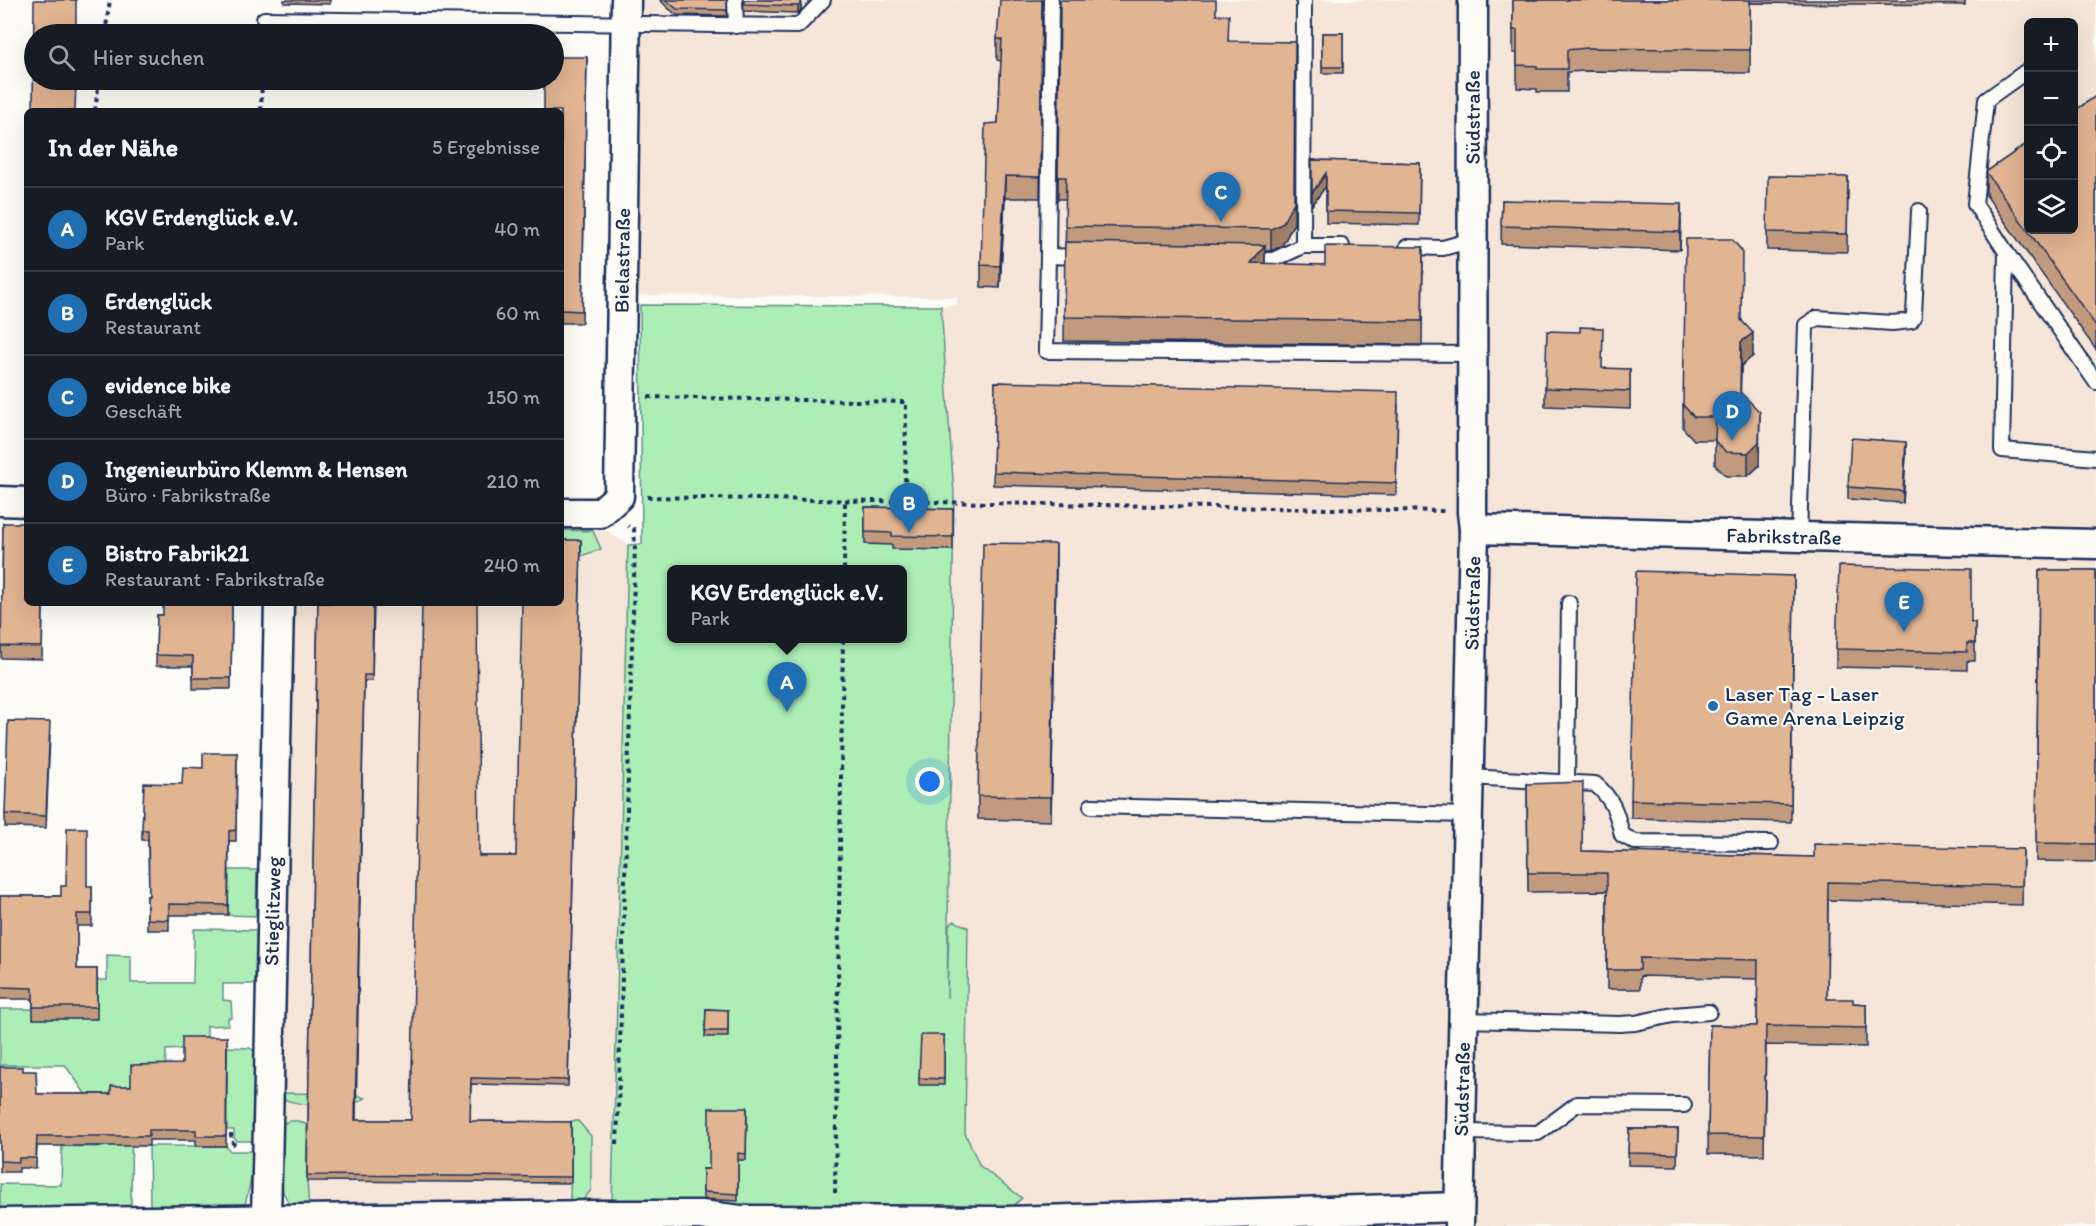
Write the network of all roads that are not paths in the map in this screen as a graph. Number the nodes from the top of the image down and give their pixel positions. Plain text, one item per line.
1 (735, 0) edge
2 (821, 0) edge
3 (1051, 0) edge
4 (1304, 0) edge
5 (1473, 0) edge
6 (625, 12) edge
7 (264, 19) dead end
8 (736, 26) junction
9 (2025, 72) edge
10 (1919, 211) dead end
11 (1472, 240) junction
12 (1303, 246) junction
13 (1361, 247) edge
14 (1396, 247) edge
15 (2006, 252) junction
16 (1048, 256) junction
17 (1095, 257) edge
18 (1238, 259) edge
19 (1472, 354) junction
20 (2096, 382) edge
21 (2096, 458) edge
22 (0, 501) edge
23 (24, 502) edge
24 (564, 512) edge
25 (1473, 520) junction
26 (1799, 537) junction
27 (2096, 544) edge
28 (1569, 603) dead end
29 (279, 606) edge
30 (1468, 777) junction
31 (1568, 782) junction
32 (1091, 806) dead end
33 (1467, 814) junction
34 (1771, 843) dead end
35 (1709, 1012) dead end
36 (1463, 1020) junction
37 (1684, 1105) dead end
38 (1461, 1132) junction
39 (1459, 1216) edge
40 (266, 1219) junction
41 (1242, 1220) edge
42 (476, 1221) edge
43 (0, 1223) edge
44 (740, 1223) edge
45 (1005, 1223) edge
46 (124, 1224) edge

1 - 8 lane
2 - 8 lane
3 - 16 lane
4 - 12 lane
5 - 11 street, Südstraße
6 - 7 lane
6 - 8 lane
6 - 24 street, Bielastraße
9 - 15 lane
10 - 26 lane
11 - 14 lane
11 - 19 street, Südstraße
12 - 13 lane
12 - 18 lane
15 - 20 lane
15 - 21 lane
16 - 17 lane
16 - 19 lane
19 - 25 street, Südstraße
22 - 23 street
25 - 26 street, Fabrikstraße
25 - 30 street, Südstraße
26 - 27 street, Fabrikstraße
28 - 31 lane
29 - 40 street, Stieglitzweg
30 - 31 lane
30 - 33 street, Südstraße
31 - 34 lane
32 - 33 lane
33 - 36 street, Südstraße
35 - 36 lane
36 - 38 street, Südstraße
37 - 38 lane
38 - 39 street, Südstraße
39 - 41 street
40 - 42 street
40 - 46 street
41 - 45 street
42 - 44 street
43 - 46 street
44 - 45 street

